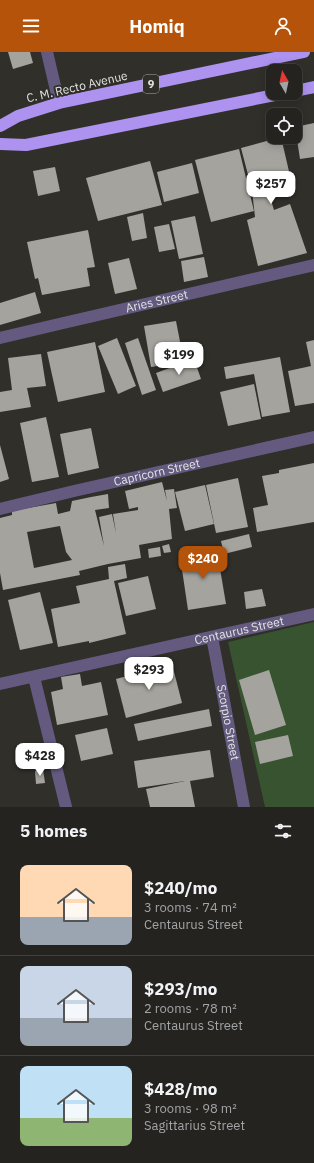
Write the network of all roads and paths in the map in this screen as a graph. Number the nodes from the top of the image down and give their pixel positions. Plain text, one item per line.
1 (47, 52) edge
2 (301, 52) edge
3 (314, 87) edge
4 (302, 90) edge
5 (266, 97) edge
6 (59, 104) junction
7 (0, 126) edge
8 (0, 144) edge
9 (314, 265) edge
10 (0, 338) edge
11 (314, 438) edge
12 (0, 509) edge
13 (314, 614) edge
14 (212, 637) junction
15 (34, 677) junction
16 (0, 684) edge
17 (66, 807) edge
18 (244, 807) edge

1 - 6 street
2 - 6 highway, C. M. Recto Avenue / 9
3 - 4 highway
5 - 8 highway
6 - 7 highway, C. M. Recto Avenue / 9
9 - 10 street, Aries Street
11 - 12 street, Capricorn Street
13 - 14 street, Centaurus Street
14 - 15 street, Centaurus Street
14 - 18 street, Scorpio Street
15 - 16 street, Centaurus Street
15 - 17 street

